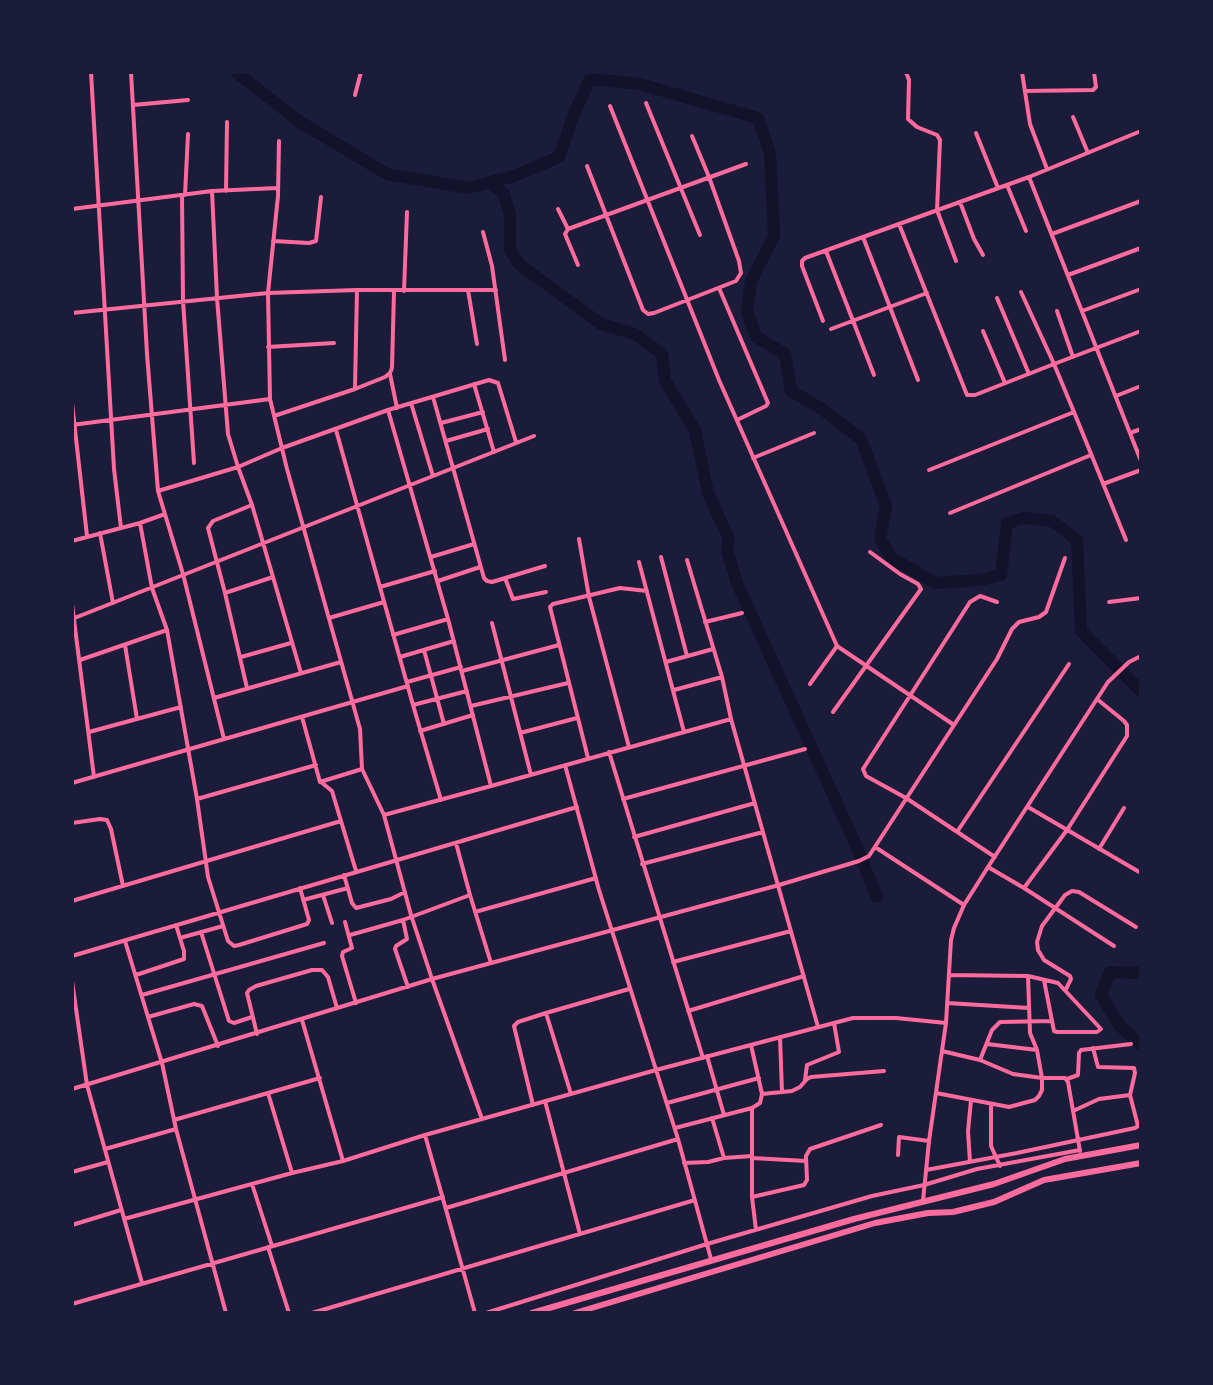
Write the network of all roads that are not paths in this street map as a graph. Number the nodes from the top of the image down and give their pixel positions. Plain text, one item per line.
1 (91, 72) edge
2 (132, 72) edge
3 (361, 72) edge
4 (906, 72) edge
5 (1022, 72) edge
6 (1094, 72) edge
7 (1026, 91) junction
8 (355, 95) dead end
9 (188, 100) dead end
10 (646, 103) dead end
11 (133, 105) junction
12 (610, 106) dead end
13 (1073, 117) dead end
14 (227, 122) dead end
15 (1141, 131) edge
16 (976, 133) dead end
17 (188, 134) dead end
18 (692, 136) dead end
19 (279, 141) dead end
20 (1088, 153) junction
21 (746, 164) dead end
22 (587, 166) dead end
23 (1047, 169) junction
24 (710, 177) junction
25 (1029, 177) junction
26 (1007, 185) junction
27 (680, 187) junction
28 (277, 188) junction
29 (998, 188) junction
30 (212, 191) junction
31 (225, 191) junction
32 (184, 195) junction
33 (321, 197) dead end
34 (646, 199) junction
35 (138, 200) junction
36 (1141, 201) edge
37 (960, 202) junction
38 (98, 205) junction
39 (72, 208) edge
40 (558, 209) dead end
41 (937, 210) junction
42 (407, 212) dead end
43 (605, 215) junction
44 (899, 224) junction
45 (568, 229) junction
46 (1026, 231) dead end
47 (483, 232) dead end
48 (1052, 234) junction
49 (700, 235) dead end
50 (863, 237) junction
51 (273, 241) junction
52 (1141, 248) edge
53 (825, 251) junction
54 (983, 255) dead end
55 (956, 261) dead end
56 (578, 265) dead end
57 (1068, 275) junction
58 (719, 288) junction
59 (1141, 288) edge
60 (357, 290) junction
61 (468, 290) junction
62 (495, 290) junction
63 (394, 291) junction
64 (404, 291) junction
65 (1021, 292) dead end
66 (268, 293) junction
67 (927, 293) junction
68 (217, 298) junction
69 (997, 298) dead end
70 (687, 300) junction
71 (183, 301) junction
72 (145, 306) junction
73 (889, 307) junction
74 (104, 310) junction
75 (1056, 311) dead end
76 (1082, 311) junction
77 (72, 314) edge
78 (823, 321) dead end
79 (852, 321) junction
80 (831, 329) dead end
81 (983, 331) dead end
82 (1141, 331) edge
83 (334, 343) dead end
84 (477, 344) dead end
85 (268, 347) junction
86 (1097, 348) junction
87 (1073, 357) junction
88 (505, 360) dead end
89 (1054, 364) junction
90 (390, 373) junction
91 (1029, 374) junction
92 (874, 375) dead end
93 (918, 380) dead end
94 (1005, 383) junction
95 (474, 384) junction
96 (1141, 386) edge
97 (355, 389) junction
98 (1116, 396) junction
99 (433, 397) junction
100 (270, 399) junction
101 (72, 403) edge
102 (411, 403) junction
103 (225, 405) junction
104 (397, 408) junction
105 (191, 410) junction
106 (388, 410) junction
107 (483, 412) junction
108 (1074, 412) junction
109 (152, 414) junction
110 (274, 417) junction
111 (111, 420) junction
112 (736, 420) junction
113 (441, 423) junction
114 (73, 425) edge
115 (488, 429) junction
116 (1141, 429) edge
117 (336, 430) junction
118 (814, 433) dead end
119 (1130, 433) junction
120 (534, 436) dead end
121 (446, 441) junction
122 (516, 442) junction
123 (282, 448) junction
124 (494, 452) junction
125 (1091, 455) junction
126 (753, 458) junction
127 (1141, 461) edge
128 (194, 462) dead end
129 (238, 467) junction
130 (454, 468) junction
131 (929, 470) dead end
132 (1141, 470) edge
133 (433, 476) junction
134 (1103, 484) junction
135 (411, 485) junction
136 (159, 491) junction
137 (252, 505) junction
138 (358, 507) junction
139 (950, 513) dead end
140 (165, 514) junction
141 (140, 523) junction
142 (121, 528) junction
143 (304, 528) junction
144 (100, 533) junction
145 (87, 536) junction
146 (579, 538) dead end
147 (1126, 540) dead end
148 (72, 541) edge
149 (264, 544) junction
150 (474, 544) junction
151 (870, 552) dead end
152 (431, 557) junction
153 (661, 557) dead end
154 (1065, 558) dead end
155 (687, 560) dead end
156 (216, 562) junction
157 (639, 562) dead end
158 (545, 566) dead end
159 (480, 567) junction
160 (435, 571) junction
161 (183, 574) junction
162 (273, 577) junction
163 (505, 578) junction
164 (438, 582) junction
165 (380, 587) junction
166 (152, 588) junction
167 (647, 591) junction
168 (546, 592) dead end
169 (225, 593) junction
170 (589, 597) junction
171 (1141, 598) edge
172 (384, 602) junction
173 (997, 602) dead end
174 (1108, 602) dead end
175 (113, 603) junction
176 (72, 604) edge
177 (742, 613) dead end
178 (329, 618) junction
179 (73, 619) edge
180 (448, 619) junction
181 (705, 622) junction
182 (492, 623) dead end
183 (167, 630) junction
184 (393, 635) junction
185 (454, 641) junction
186 (291, 643) junction
187 (125, 645) junction
188 (559, 645) junction
189 (837, 646) junction
190 (713, 649) junction
191 (424, 650) junction
192 (687, 656) junction
193 (1141, 656) edge
194 (241, 657) junction
195 (400, 657) junction
196 (80, 660) junction
197 (501, 661) junction
198 (341, 662) junction
199 (666, 662) junction
200 (1069, 663) dead end
201 (867, 667) junction
202 (461, 669) junction
203 (301, 673) junction
204 (431, 675) junction
205 (722, 677) junction
206 (568, 683) junction
207 (407, 684) junction
208 (810, 684) dead end
209 (247, 688) junction
210 (674, 690) junction
211 (467, 691) junction
212 (510, 696) junction
213 (911, 696) junction
214 (214, 698) junction
215 (438, 699) junction
216 (1097, 699) junction
217 (353, 702) junction
218 (413, 705) junction
219 (471, 706) junction
220 (181, 707) junction
221 (833, 712) dead end
222 (473, 715) junction
223 (302, 717) junction
224 (577, 718) junction
225 (137, 719) junction
226 (731, 719) junction
227 (444, 724) junction
228 (954, 725) junction
229 (420, 731) junction
230 (89, 732) junction
231 (684, 732) junction
232 (520, 733) junction
233 (224, 739) junction
234 (629, 747) junction
235 (805, 748) dead end
236 (188, 750) junction
237 (609, 753) junction
238 (588, 758) junction
239 (316, 765) junction
240 (565, 765) junction
241 (744, 765) junction
242 (362, 769) junction
243 (531, 775) junction
244 (94, 777) junction
245 (320, 782) junction
246 (72, 783) edge
247 (491, 786) junction
248 (623, 798) junction
249 (906, 798) junction
250 (197, 799) junction
251 (441, 800) junction
252 (755, 803) junction
253 (577, 807) junction
254 (1027, 807) junction
255 (1124, 808) dead end
256 (384, 815) junction
257 (341, 821) junction
258 (72, 823) edge
259 (1066, 830) junction
260 (763, 832) junction
261 (957, 832) junction
262 (634, 837) junction
263 (456, 843) junction
264 (875, 847) junction
265 (1100, 849) junction
266 (994, 857) junction
267 (397, 860) junction
268 (206, 862) junction
269 (642, 864) junction
270 (988, 867) junction
271 (356, 871) junction
272 (1141, 873) edge
273 (344, 875) junction
274 (596, 878) junction
275 (779, 885) junction
276 (123, 886) junction
277 (300, 888) junction
278 (348, 888) junction
279 (1024, 888) junction
280 (405, 892) junction
281 (323, 895) junction
282 (470, 895) junction
283 (72, 900) edge
284 (303, 900) junction
285 (964, 905) junction
286 (1056, 909) junction
287 (475, 912) junction
288 (218, 913) junction
289 (411, 915) junction
290 (659, 917) junction
291 (403, 920) junction
292 (345, 922) dead end
293 (332, 923) dead end
294 (176, 925) junction
295 (223, 926) junction
296 (1136, 927) dead end
297 (612, 931) junction
298 (791, 931) junction
299 (201, 932) junction
300 (350, 935) junction
301 (180, 938) junction
302 (125, 941) junction
303 (324, 944) dead end
304 (1114, 946) dead end
305 (72, 956) edge
306 (673, 962) junction
307 (491, 963) junction
308 (136, 975) junction
309 (214, 975) junction
310 (949, 975) junction
311 (804, 976) junction
312 (1028, 976) junction
313 (432, 979) junction
314 (1044, 980) junction
315 (72, 981) edge
316 (408, 987) junction
317 (629, 989) junction
318 (1066, 989) junction
319 (142, 995) junction
320 (356, 1003) junction
321 (947, 1003) junction
322 (1029, 1008) junction
323 (338, 1009) junction
324 (688, 1011) junction
325 (546, 1013) junction
326 (148, 1017) junction
327 (252, 1017) junction
328 (302, 1020) junction
329 (1030, 1020) junction
330 (1052, 1021) junction
331 (834, 1023) junction
332 (946, 1023) junction
333 (818, 1027) junction
334 (80, 1034) junction
335 (257, 1034) junction
336 (72, 1036) edge
337 (780, 1037) junction
338 (987, 1044) junction
339 (1131, 1044) dead end
340 (751, 1045) junction
341 (219, 1046) junction
342 (1093, 1048) junction
343 (1037, 1050) junction
344 (942, 1051) junction
345 (705, 1057) junction
346 (980, 1060) junction
347 (162, 1063) junction
348 (656, 1070) junction
349 (884, 1071) dead end
350 (320, 1078) junction
351 (759, 1078) junction
352 (1042, 1078) junction
353 (1067, 1079) junction
354 (805, 1081) junction
355 (87, 1085) junction
356 (72, 1089) edge
357 (717, 1090) junction
358 (782, 1092) junction
359 (268, 1093) junction
360 (936, 1093) junction
361 (571, 1094) junction
362 (762, 1094) junction
363 (1130, 1095) junction
364 (971, 1100) junction
365 (545, 1101) junction
366 (667, 1103) junction
367 (991, 1104) junction
368 (533, 1105) junction
369 (752, 1108) junction
370 (1073, 1111) junction
371 (724, 1115) junction
372 (712, 1118) junction
373 (482, 1119) junction
374 (174, 1120) junction
375 (881, 1125) dead end
376 (675, 1128) junction
377 (176, 1129) junction
378 (425, 1135) junction
379 (678, 1139) junction
380 (1078, 1140) junction
381 (929, 1141) junction
382 (1141, 1145) edge
383 (105, 1149) junction
384 (1081, 1153) junction
385 (898, 1155) dead end
386 (752, 1157) junction
387 (994, 1157) junction
388 (724, 1158) junction
389 (343, 1161) junction
390 (806, 1161) junction
391 (108, 1162) junction
392 (970, 1162) junction
393 (684, 1163) junction
394 (1141, 1163) edge
395 (1000, 1166) junction
396 (926, 1170) junction
397 (72, 1172) edge
398 (564, 1172) junction
399 (292, 1173) junction
400 (252, 1184) junction
401 (924, 1185) junction
402 (442, 1197) junction
403 (752, 1197) junction
404 (194, 1200) junction
405 (695, 1200) junction
406 (923, 1201) junction
407 (446, 1208) junction
408 (121, 1210) junction
409 (124, 1219) junction
410 (72, 1225) edge
411 (756, 1230) junction
412 (580, 1234) junction
413 (707, 1244) junction
414 (270, 1246) junction
415 (711, 1259) junction
416 (211, 1264) junction
417 (463, 1269) junction
418 (142, 1283) junction
419 (72, 1304) edge
420 (226, 1313) edge
421 (289, 1313) edge
422 (312, 1313) edge
423 (475, 1313) edge
424 (486, 1313) edge
425 (532, 1313) edge
426 (575, 1313) edge

1 - 38 street
2 - 11 street
3 - 8 street
4 - 41 street
5 - 7 street
6 - 7 street
7 - 23 street
9 - 11 street
10 - 27 street
11 - 35 street
12 - 34 street
13 - 20 street
14 - 31 street
15 - 20 street
16 - 29 street
17 - 32 street
18 - 24 street
19 - 28 street
20 - 23 street
21 - 24 street
22 - 43 street
23 - 25 street
24 - 27 street
24 - 58 street
25 - 26 street
25 - 48 street
26 - 29 street
26 - 46 street
27 - 34 street
27 - 49 street
28 - 31 street
28 - 51 street
29 - 37 street
30 - 31 street
30 - 32 street
30 - 68 street
32 - 35 street
32 - 71 street
33 - 51 street
34 - 43 street
34 - 70 street
35 - 38 street
35 - 72 street
36 - 48 street
37 - 41 street
37 - 54 street
38 - 39 street
38 - 74 street
40 - 45 street
41 - 44 street
41 - 55 street
42 - 64 street
43 - 45 street
43 - 70 street
44 - 50 street
44 - 67 street
45 - 56 street
47 - 62 street
48 - 57 street
50 - 53 street
50 - 73 street
51 - 66 street
52 - 57 street
53 - 78 street
53 - 79 street
57 - 76 street
58 - 70 street
58 - 112 street
59 - 76 street
60 - 63 street
60 - 66 street
60 - 97 street
61 - 62 street
61 - 64 street
61 - 84 street
62 - 88 street
63 - 64 street
63 - 90 street
65 - 89 street
66 - 68 street
66 - 85 street
67 - 73 street
67 - 94 street
68 - 71 street
68 - 103 street
69 - 91 street
70 - 112 street
71 - 72 street
71 - 105 street
72 - 74 street
72 - 109 street
73 - 79 street
73 - 93 street
74 - 77 street
74 - 111 street
75 - 87 street
76 - 86 street
79 - 80 street
79 - 92 street
81 - 94 street
82 - 86 street
83 - 85 street
85 - 100 street
86 - 87 street
86 - 98 street
87 - 89 street
89 - 91 street
89 - 108 street
90 - 97 street
90 - 104 street
91 - 94 street
95 - 99 street
95 - 107 street
95 - 122 street
96 - 98 street
97 - 110 street
98 - 119 street
99 - 102 street
99 - 113 street
100 - 103 street
100 - 110 street
101 - 114 street
102 - 104 street
102 - 133 street
103 - 105 street
103 - 129 street
104 - 106 street
105 - 109 street
105 - 128 street
106 - 117 street
106 - 135 street
107 - 113 street
107 - 115 street
108 - 125 street
108 - 131 street
109 - 111 street
109 - 136 street
110 - 123 street
111 - 114 street
111 - 142 street
112 - 126 street
113 - 121 street
114 - 145 street
115 - 121 street
115 - 124 street
116 - 119 street
117 - 123 street
117 - 138 street
118 - 126 street
119 - 127 street
120 - 122 street
121 - 130 street
122 - 124 street
123 - 129 street
123 - 143 street
124 - 130 street
125 - 134 street
125 - 139 street
126 - 189 street
129 - 136 street
129 - 137 street
130 - 133 street
130 - 150 street
132 - 134 street
133 - 135 street
134 - 147 street
135 - 138 street
135 - 152 street
136 - 140 street
137 - 149 street
137 - 156 street
138 - 143 street
138 - 165 street
140 - 141 street
140 - 161 street
141 - 142 street
141 - 166 street
142 - 144 street
143 - 149 street
143 - 178 street
144 - 145 street
144 - 175 street
145 - 148 street
146 - 170 street
149 - 156 street
149 - 162 street
150 - 152 street
150 - 159 street
151 - 201 street
152 - 160 street
153 - 192 street
154 - 228 street
155 - 181 street
156 - 161 street
156 - 169 street
157 - 167 street
158 - 163 street
159 - 163 street
159 - 164 street
160 - 164 street
160 - 165 street
161 - 166 street
161 - 214 street
162 - 169 street
162 - 186 street
163 - 168 street
164 - 180 street
165 - 172 street
166 - 175 street
166 - 183 street
167 - 170 street
167 - 199 street
169 - 194 street
170 - 188 street
170 - 234 street
171 - 174 street
172 - 178 street
172 - 184 street
173 - 213 street
175 - 179 street
176 - 179 street
177 - 181 street
178 - 198 street
179 - 196 street
180 - 184 street
180 - 185 street
181 - 190 street
182 - 197 street
183 - 187 street
183 - 220 street
184 - 195 street
185 - 191 street
185 - 202 street
186 - 194 street
186 - 203 street
187 - 196 street
187 - 225 street
188 - 197 street
188 - 206 street
189 - 201 street
189 - 208 street
190 - 192 street
190 - 205 street
191 - 195 street
191 - 204 street
192 - 199 street
193 - 216 street
194 - 209 street
195 - 207 street
196 - 230 street
197 - 202 street
197 - 212 street
198 - 203 street
198 - 217 street
199 - 210 street
200 - 261 street
201 - 213 street
201 - 221 street
202 - 204 street
202 - 211 street
203 - 209 street
204 - 207 street
204 - 215 street
205 - 210 street
205 - 226 street
206 - 212 street
206 - 224 street
207 - 217 street
207 - 218 street
209 - 214 street
210 - 231 street
211 - 215 street
211 - 219 street
212 - 219 street
212 - 232 street
213 - 228 street
213 - 249 street
214 - 233 street
215 - 218 street
215 - 227 street
216 - 254 street
216 - 259 street
217 - 223 street
217 - 242 street
218 - 229 street
219 - 222 street
220 - 225 street
220 - 236 street
222 - 227 street
222 - 247 street
223 - 233 street
223 - 239 street
224 - 232 street
224 - 238 street
225 - 230 street
226 - 231 street
226 - 241 street
227 - 229 street
228 - 249 street
229 - 251 street
230 - 244 street
231 - 234 street
232 - 243 street
233 - 236 street
234 - 237 street
235 - 241 street
236 - 244 street
236 - 250 street
237 - 238 street
237 - 248 street
238 - 240 street
239 - 245 street
239 - 250 street
240 - 243 street
240 - 253 street
241 - 248 street
241 - 252 street
242 - 245 street
242 - 256 street
243 - 247 street
244 - 246 street
245 - 257 street
247 - 251 street
248 - 262 street
249 - 261 street
249 - 264 street
250 - 268 street
251 - 256 street
252 - 260 street
252 - 262 street
253 - 263 street
253 - 274 street
254 - 259 street
254 - 266 street
255 - 265 street
256 - 267 street
257 - 268 street
257 - 271 street
258 - 276 street
259 - 265 street
259 - 279 street
260 - 269 street
260 - 275 street
261 - 266 street
262 - 269 street
263 - 267 street
263 - 282 street
264 - 275 street
264 - 285 street
265 - 272 street
266 - 270 street
267 - 271 street
267 - 280 street
268 - 276 street
268 - 288 street
269 - 290 street
270 - 279 street
270 - 285 street
271 - 273 street
273 - 277 street
273 - 278 street
274 - 287 street
274 - 297 street
275 - 290 street
275 - 298 street
276 - 283 street
277 - 284 street
277 - 288 street
278 - 280 street
278 - 281 street
279 - 286 street
280 - 289 street
281 - 284 street
281 - 293 street
282 - 287 street
282 - 289 street
284 - 295 street
285 - 310 street
286 - 296 street
286 - 304 street
286 - 318 street
287 - 307 street
288 - 294 street
288 - 295 street
289 - 291 street
289 - 313 street
290 - 297 street
290 - 306 street
291 - 300 street
291 - 316 street
292 - 300 street
294 - 301 street
294 - 302 street
295 - 299 street
297 - 307 street
297 - 317 street
298 - 306 street
298 - 311 street
299 - 301 street
299 - 309 street
300 - 320 street
301 - 308 street
302 - 305 street
302 - 308 street
303 - 309 street
306 - 324 street
307 - 313 street
308 - 319 street
309 - 319 street
309 - 327 street
310 - 312 street
310 - 321 street
311 - 324 street
311 - 333 street
312 - 314 street
312 - 322 street
313 - 316 street
313 - 373 street
314 - 318 street
314 - 330 street
315 - 334 street
316 - 320 street
317 - 325 street
317 - 348 street
318 - 330 street
319 - 326 street
320 - 323 street
321 - 322 street
321 - 332 street
322 - 329 street
323 - 327 street
323 - 328 street
324 - 345 street
325 - 361 street
325 - 368 street
326 - 341 street
326 - 347 street
327 - 335 street
328 - 335 street
328 - 350 street
329 - 330 street
329 - 338 street
329 - 343 street
331 - 332 street
331 - 333 street
331 - 354 street
332 - 344 street
333 - 337 street
334 - 336 street
334 - 355 street
335 - 341 street
337 - 340 street
337 - 358 street
338 - 343 street
338 - 346 street
339 - 342 street
340 - 345 street
340 - 351 street
341 - 347 street
342 - 353 street
342 - 363 street
343 - 352 street
344 - 346 street
344 - 360 street
345 - 348 street
345 - 357 street
346 - 352 street
347 - 355 street
347 - 374 street
348 - 361 street
348 - 366 street
349 - 354 street
350 - 359 street
350 - 389 street
351 - 357 street
351 - 362 street
352 - 353 street
352 - 367 street
353 - 370 street
354 - 358 street
355 - 356 street
355 - 383 street
357 - 366 street
357 - 371 street
358 - 362 street
359 - 374 street
359 - 399 street
360 - 364 street
360 - 381 street
361 - 365 street
362 - 369 street
363 - 370 street
363 - 380 street
364 - 367 street
364 - 392 street
365 - 368 street
365 - 398 street
366 - 376 street
367 - 387 street
368 - 373 street
369 - 371 street
369 - 386 street
370 - 380 street
371 - 372 street
372 - 376 street
372 - 388 street
373 - 378 street
374 - 377 street
375 - 390 street
376 - 379 street
377 - 383 street
377 - 404 street
378 - 389 street
378 - 402 street
379 - 393 street
379 - 398 street
380 - 384 street
380 - 387 street
381 - 385 street
381 - 396 street
382 - 384 highway
383 - 391 street
384 - 395 street
384 - 406 highway
386 - 388 street
386 - 390 street
386 - 403 street
387 - 392 street
387 - 395 street
388 - 393 street
389 - 399 street
390 - 403 street
391 - 397 street
391 - 408 street
392 - 396 street
393 - 405 street
394 - 426 highway
395 - 401 street
396 - 401 street
398 - 407 street
398 - 412 street
399 - 400 street
400 - 404 street
400 - 414 street
401 - 406 street
401 - 411 street
402 - 407 street
402 - 414 street
403 - 411 street
404 - 409 street
404 - 416 street
405 - 412 street
405 - 413 street
406 - 415 highway
407 - 417 street
408 - 409 street
408 - 410 street
409 - 418 street
411 - 413 street
412 - 417 street
413 - 415 street
413 - 424 street
414 - 416 street
414 - 421 street
415 - 425 highway
416 - 418 street
416 - 420 street
417 - 422 street
417 - 423 street
418 - 419 street

